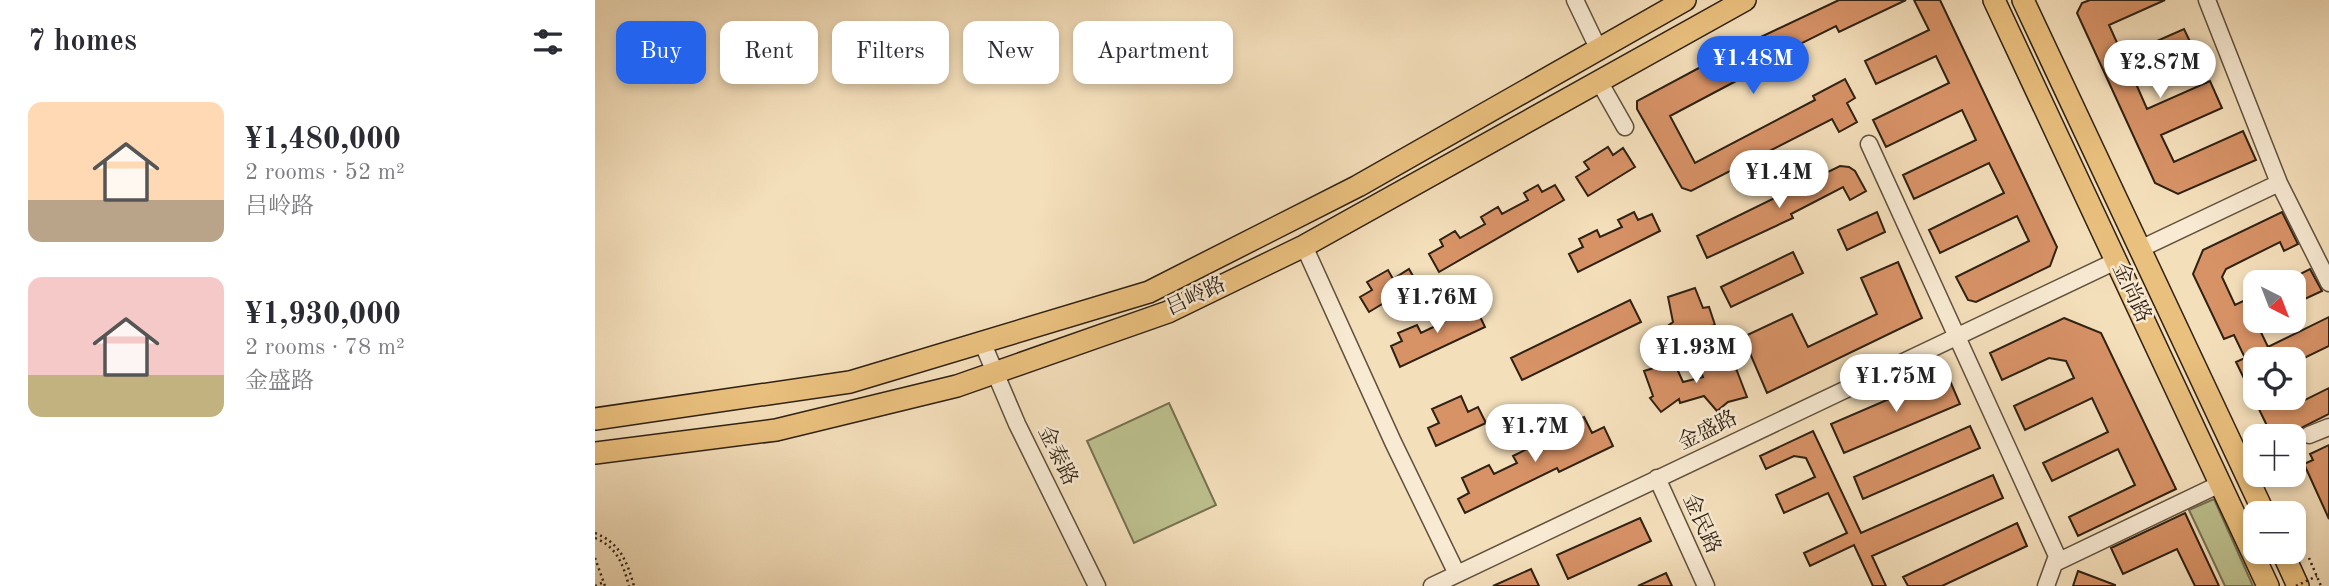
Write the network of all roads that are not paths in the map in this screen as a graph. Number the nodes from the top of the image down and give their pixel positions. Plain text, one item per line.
1 (1575, 0) edge
2 (1685, 0) edge
3 (1745, 0) edge
4 (2024, 0) edge
5 (2207, 0) edge
6 (1995, 4) edge
7 (1598, 47) junction
8 (1600, 83) junction
9 (1625, 127) dead end
10 (1869, 144) dead end
11 (2279, 183) junction
12 (1304, 246) junction
13 (2140, 249) junction
14 (2116, 261) junction
15 (2329, 284) edge
16 (1957, 336) junction
17 (983, 344) junction
18 (996, 375) junction
19 (595, 419) edge
20 (2329, 427) edge
21 (2309, 435) dead end
22 (595, 453) edge
23 (1657, 478) junction
24 (2220, 484) junction
25 (2258, 501) edge
26 (2055, 563) junction
27 (2291, 564) edge
28 (1457, 574) junction
29 (2304, 583) edge
30 (1097, 586) edge
31 (1432, 586) edge
32 (1706, 586) edge
33 (2046, 586) edge
34 (2268, 586) edge

1 - 7 street
2 - 7 main road, 吕岭路
3 - 8 main road, 吕岭路
4 - 13 main road, 金尚路
5 - 11 street
6 - 14 main road, 金尚路
7 - 17 main road, 吕岭路
8 - 9 street
8 - 12 main road, 吕岭路
10 - 16 street
11 - 13 street
11 - 15 street
12 - 18 main road, 吕岭路
12 - 28 street
13 - 25 main road, 金尚路
14 - 16 street, 金盛路
14 - 24 main road, 金尚路
16 - 23 street, 金盛路
16 - 26 street
17 - 18 street, 金泰路
17 - 19 main road, 吕岭路
18 - 22 main road, 吕岭路
18 - 30 street, 金泰路
20 - 21 street
23 - 28 street, 金盛路
23 - 32 street, 金民路
24 - 26 street
24 - 34 main road, 金尚路
26 - 33 street
27 - 29 main road
28 - 31 street, 金盛路

